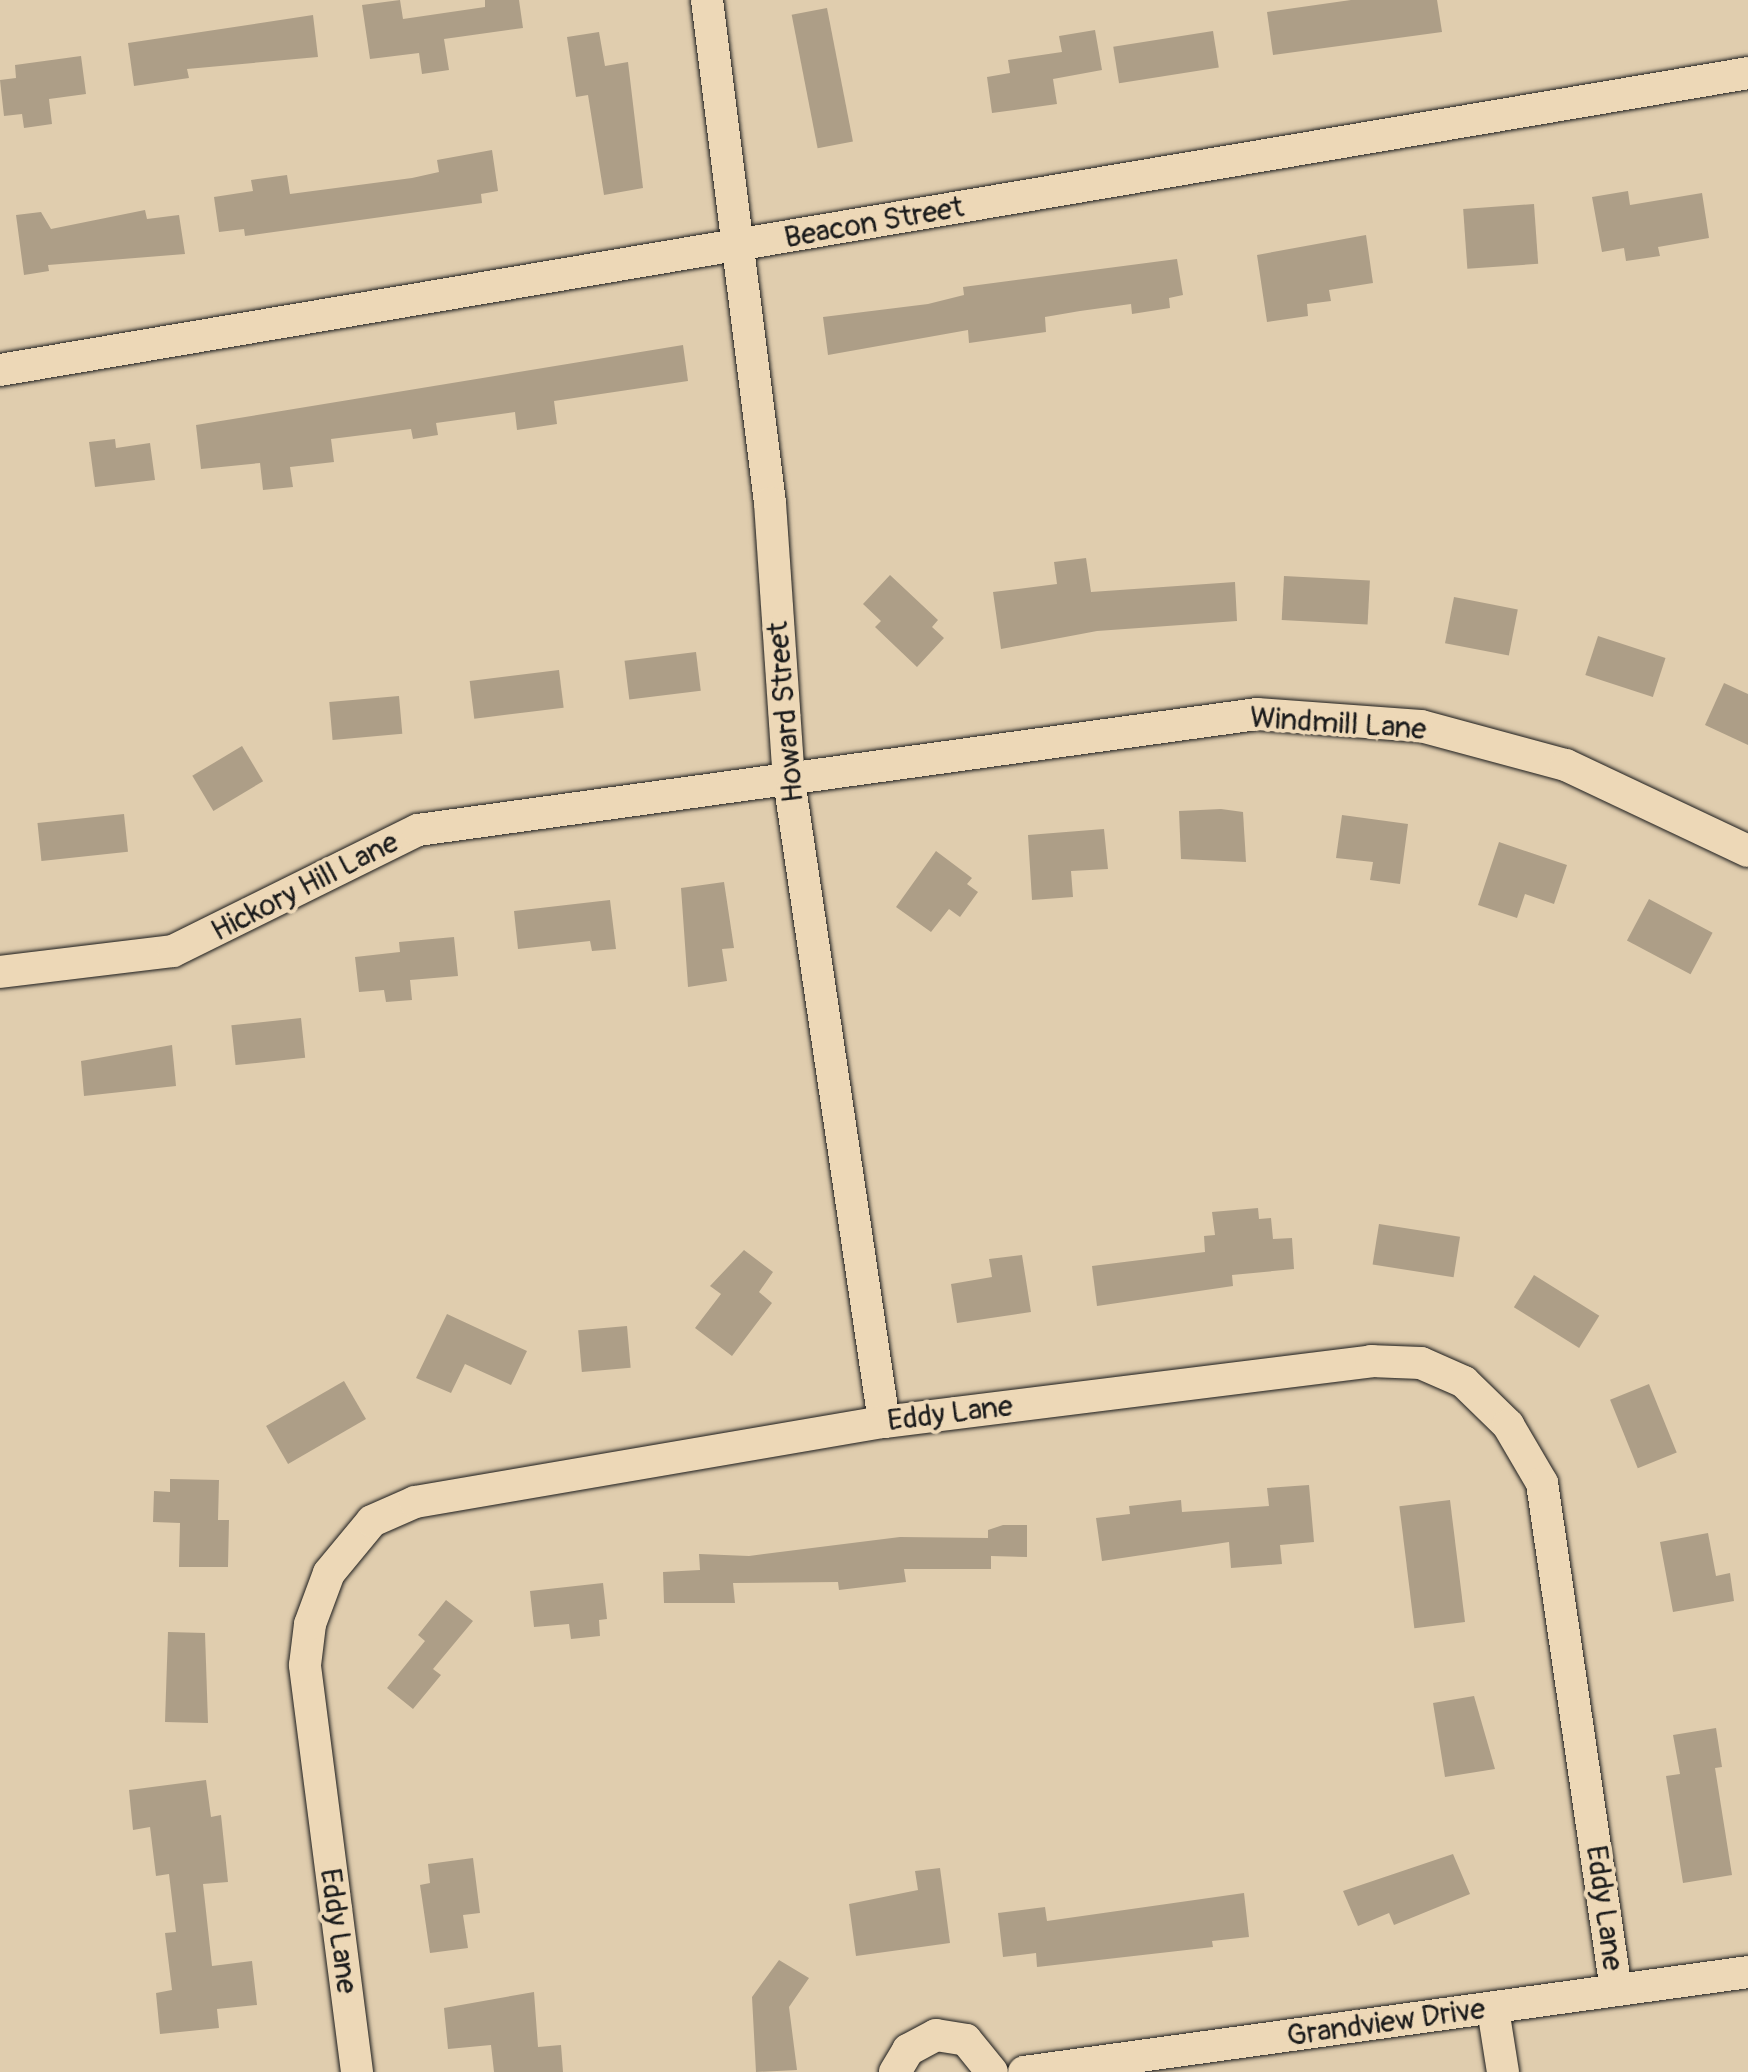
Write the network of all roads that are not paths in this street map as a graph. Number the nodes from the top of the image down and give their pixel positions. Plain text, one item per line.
1 (707, 0) edge
2 (1748, 73) edge
3 (738, 247) junction
4 (0, 370) edge
5 (789, 780) junction
6 (1748, 851) edge
7 (0, 972) edge
8 (884, 1422) junction
9 (1748, 1972) edge
10 (1616, 1990) junction
11 (1493, 2009) junction
12 (357, 2072) edge
13 (895, 2072) edge
14 (992, 2072) edge
15 (1024, 2072) edge
16 (1503, 2072) edge

1 - 3 street, Howard Street
2 - 3 street, Beacon Street
3 - 4 street, Beacon Street
3 - 5 street, Howard Street
5 - 6 street, Windmill Lane
5 - 7 street, Hickory Hill Lane
5 - 8 street, Howard Street
8 - 10 street, Eddy Lane
8 - 12 street, Eddy Lane
9 - 10 street, Grandview Drive
10 - 11 street, Grandview Drive
11 - 15 street, Grandview Drive
11 - 16 street
13 - 14 street

